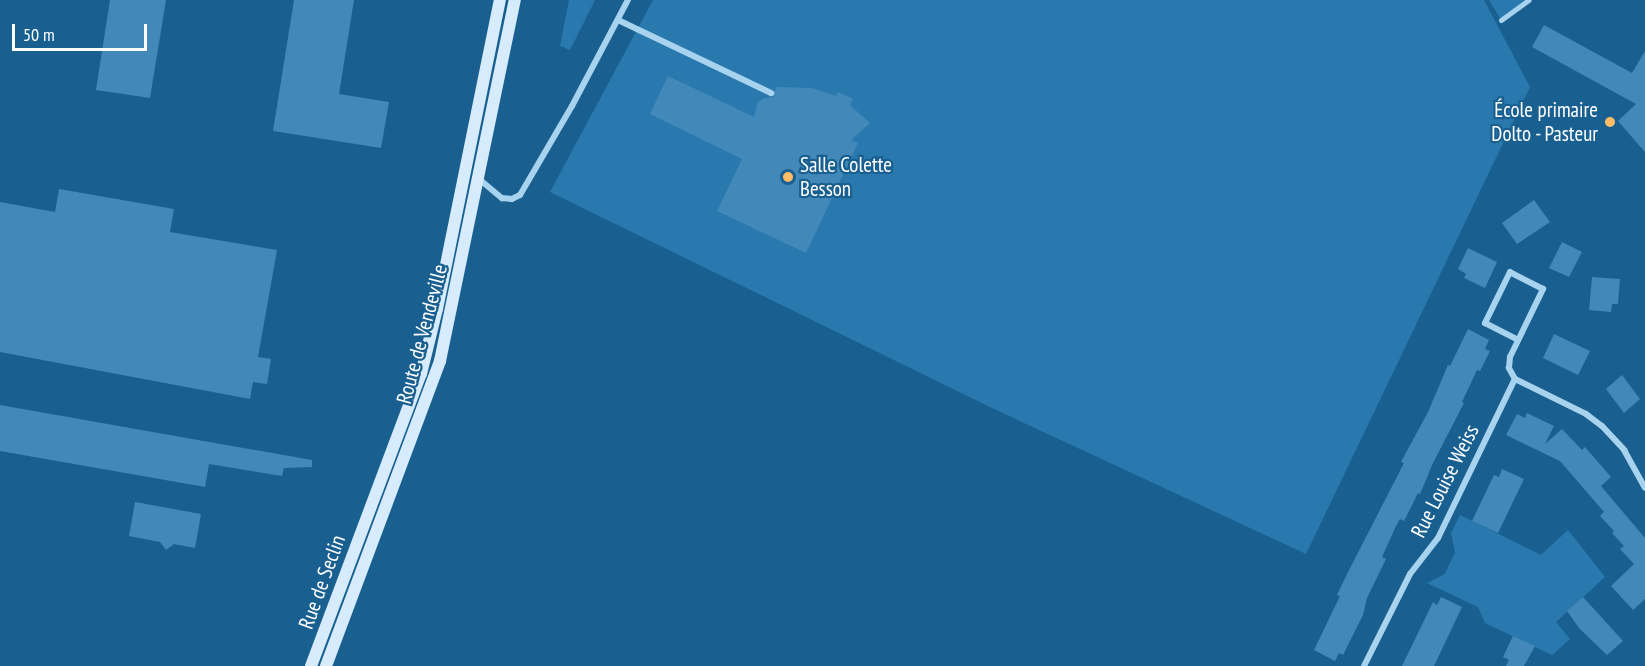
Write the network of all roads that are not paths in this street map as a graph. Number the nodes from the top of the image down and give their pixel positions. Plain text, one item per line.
1 (500, 0) edge
2 (515, 0) edge
3 (628, 0) edge
4 (1529, 0) edge
5 (618, 20) junction
6 (1501, 20) dead end
7 (771, 93) dead end
8 (479, 179) junction
9 (1517, 339) junction
10 (1515, 379) junction
11 (1645, 488) edge
12 (369, 511) joint
13 (311, 666) edge
14 (326, 666) edge
15 (1365, 666) edge

1 - 12 main road, Route de Vendeville
2 - 8 main road, Route de Vendeville
3 - 5 street
4 - 6 street
5 - 7 street
5 - 8 street
8 - 14 main road, Route de Vendeville
9 - 9 street
9 - 10 street
10 - 11 street
10 - 15 street, Rue Louise Weiss
12 - 13 main road, Rue de Seclin

